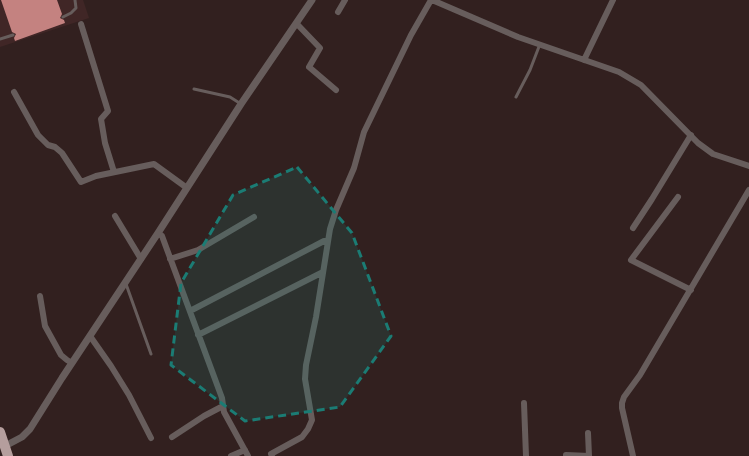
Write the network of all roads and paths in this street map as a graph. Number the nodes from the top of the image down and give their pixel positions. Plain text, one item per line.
1 (75, 0) edge
2 (312, 0) edge
3 (345, 0) edge
4 (431, 0) edge
5 (613, 0) edge
6 (338, 12) dead end
7 (63, 17) dead end
8 (81, 24) dead end
9 (297, 24) junction
10 (13, 35) dead end
11 (0, 39) edge
12 (540, 44) junction
13 (584, 60) junction
14 (194, 89) dead end
15 (336, 90) dead end
16 (14, 92) dead end
17 (516, 97) dead end
18 (241, 104) junction
19 (691, 136) junction
20 (749, 166) edge
21 (114, 172) junction
22 (188, 188) junction
23 (749, 190) edge
24 (678, 197) dead end
25 (115, 216) dead end
26 (254, 217) dead end
27 (633, 228) dead end
28 (158, 233) junction
29 (328, 240) junction
30 (141, 259) junction
31 (170, 259) junction
32 (323, 272) junction
33 (125, 283) junction
34 (691, 290) junction
35 (40, 296) dead end
36 (190, 312) junction
37 (198, 335) junction
38 (90, 336) junction
39 (151, 354) dead end
40 (72, 363) junction
41 (524, 403) dead end
42 (223, 406) junction
43 (0, 432) edge
44 (588, 433) dead end
45 (172, 437) dead end
46 (151, 438) dead end
47 (245, 450) junction
48 (6, 451) edge
49 (270, 455) edge
50 (231, 456) edge
51 (248, 456) edge
52 (526, 456) edge
53 (566, 456) edge
54 (589, 456) edge
55 (633, 456) edge

1 - 7 lane
2 - 9 street
3 - 6 street
4 - 12 street
4 - 29 street
5 - 13 street
8 - 21 street
9 - 15 street
9 - 18 street
10 - 11 lane
12 - 13 street
12 - 17 lane
13 - 19 street
14 - 18 lane
16 - 21 street
18 - 22 street
19 - 20 street
19 - 27 street
21 - 22 street
22 - 28 street
23 - 34 street
24 - 34 street
25 - 30 street
26 - 31 street
28 - 30 street
28 - 31 street
29 - 32 street
29 - 36 street
30 - 33 street
31 - 36 street
32 - 37 street
32 - 49 street
33 - 38 street
33 - 39 lane
34 - 55 street
35 - 40 street
36 - 37 street
37 - 42 street
38 - 40 street
38 - 46 street
40 - 48 street
41 - 52 street
42 - 45 street
42 - 47 street
43 - 48 highway
44 - 54 street
47 - 50 street
47 - 51 street
53 - 54 street

